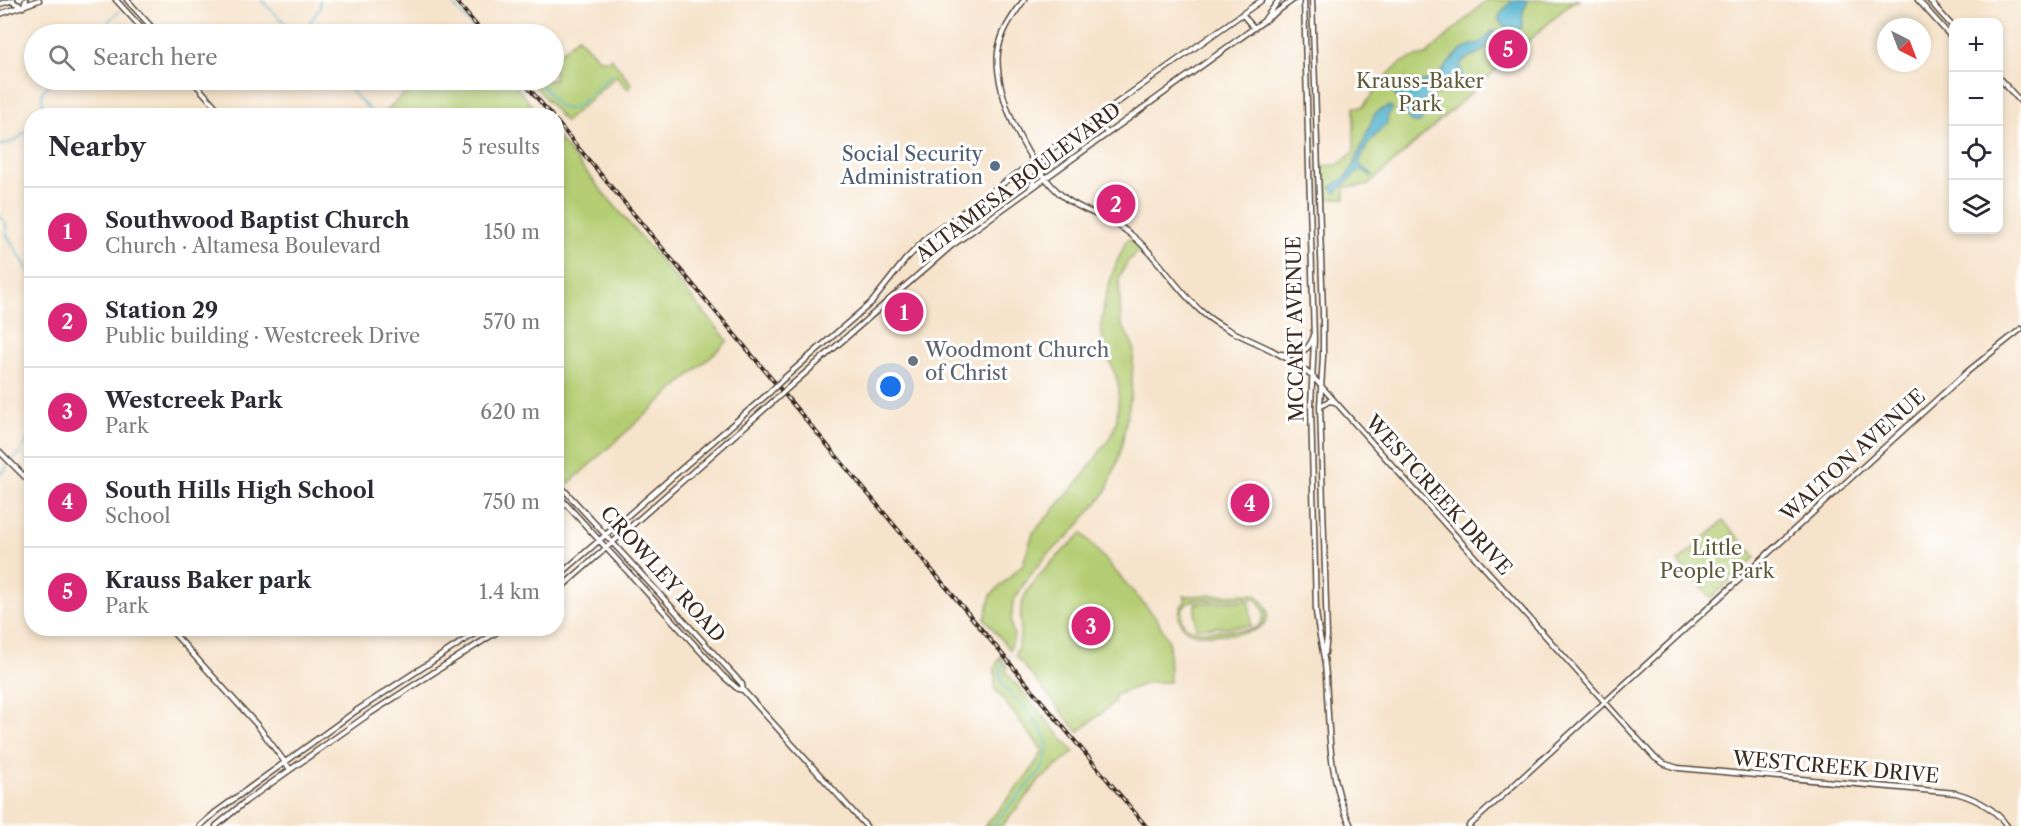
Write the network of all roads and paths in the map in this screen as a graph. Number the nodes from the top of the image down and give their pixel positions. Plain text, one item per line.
1 (12, 0) edge
2 (26, 0) edge
3 (39, 0) edge
4 (116, 0) edge
5 (127, 0) edge
6 (1024, 0) edge
7 (1262, 0) edge
8 (1279, 0) edge
9 (1293, 0) edge
10 (1304, 0) edge
11 (1312, 0) edge
12 (1918, 0) edge
13 (1929, 0) edge
14 (0, 4) edge
15 (23, 7) junction
16 (0, 14) edge
17 (1242, 14) junction
18 (1263, 22) junction
19 (1949, 22) edge
20 (138, 24) edge
21 (149, 24) edge
22 (1254, 28) junction
23 (1949, 35) edge
24 (1305, 61) junction
25 (1315, 62) junction
26 (2003, 82) edge
27 (2003, 85) edge
28 (2009, 88) junction
29 (201, 90) edge
30 (2021, 102) edge
31 (217, 108) edge
32 (1096, 118) junction
33 (1307, 130) junction
34 (1317, 131) junction
35 (1107, 133) junction
36 (1048, 152) junction
37 (1035, 162) junction
38 (1040, 170) junction
39 (1046, 178) junction
40 (1030, 189) junction
41 (1322, 300) junction
42 (1313, 301) junction
43 (2021, 329) edge
44 (1314, 334) junction
45 (1280, 354) junction
46 (1312, 376) junction
47 (1321, 385) junction
48 (1336, 403) junction
49 (1320, 406) junction
50 (0, 452) edge
51 (24, 476) edge
52 (666, 484) junction
53 (564, 490) edge
54 (670, 494) junction
55 (564, 502) edge
56 (606, 535) junction
57 (599, 541) junction
58 (613, 542) junction
59 (606, 549) junction
60 (564, 571) edge
61 (564, 585) edge
62 (176, 636) edge
63 (471, 636) edge
64 (491, 636) edge
65 (1324, 657) junction
66 (416, 671) junction
67 (422, 680) junction
68 (743, 690) junction
69 (1605, 701) junction
70 (285, 762) junction
71 (290, 769) junction
72 (200, 826) edge
73 (216, 826) edge
74 (866, 826) edge
75 (1351, 826) edge
76 (1469, 826) edge
77 (2007, 826) edge

1 - 14 main road
1 - 15 main road
2 - 15 main road
3 - 15 main road
4 - 20 main road
5 - 21 main road
6 - 37 main road, WESTCREEK DRIVE
7 - 17 main road, ALTAMESA BOULEVARD
8 - 18 main road
9 - 18 main road, ALTAMESA BOULEVARD
10 - 24 main road, MCCART AVENUE
11 - 25 main road, MCCART AVENUE
12 - 23 main road
13 - 19 main road
15 - 16 main road
17 - 22 main road
17 - 32 main road, ALTAMESA BOULEVARD
18 - 22 main road, ALTAMESA BOULEVARD
22 - 35 main road, ALTAMESA BOULEVARD
24 - 25 main road
24 - 33 main road, MCCART AVENUE
25 - 34 main road, MCCART AVENUE
26 - 28 main road
27 - 28 main road
28 - 30 main road
29 - 31 main road
32 - 35 main road
32 - 36 main road, ALTAMESA BOULEVARD
33 - 34 main road
33 - 42 main road, MCCART AVENUE
34 - 41 main road, MCCART AVENUE
35 - 39 main road, ALTAMESA BOULEVARD
36 - 37 main road, ALTAMESA BOULEVARD
36 - 38 main road
37 - 38 main road, WESTCREEK DRIVE
37 - 52 main road, ALTAMESA BOULEVARD, bridge
38 - 39 main road, WESTCREEK DRIVE
38 - 40 main road
39 - 40 main road, ALTAMESA BOULEVARD
39 - 45 main road, WESTCREEK DRIVE
40 - 54 main road, ALTAMESA BOULEVARD, bridge
41 - 42 main road
41 - 47 main road, MCCART AVENUE
42 - 44 main road, MCCART AVENUE
43 - 69 main road, WALTON AVENUE
44 - 45 main road
44 - 46 main road, MCCART AVENUE
45 - 46 main road, WESTCREEK DRIVE
46 - 47 main road, WESTCREEK DRIVE
46 - 65 main road, MCCART AVENUE
47 - 48 main road, WESTCREEK DRIVE
47 - 49 main road, MCCART AVENUE
48 - 49 main road
48 - 69 main road, WESTCREEK DRIVE
49 - 65 main road, MCCART AVENUE
50 - 51 main road
52 - 54 main road
52 - 56 main road, ALTAMESA BOULEVARD
53 - 56 main road, CROWLEY ROAD
54 - 58 main road, ALTAMESA BOULEVARD
55 - 57 main road, CROWLEY ROAD
56 - 57 main road, ALTAMESA BOULEVARD
56 - 58 main road, CROWLEY ROAD
57 - 59 main road, CROWLEY ROAD
57 - 60 main road, ALTAMESA BOULEVARD
58 - 59 main road, ALTAMESA BOULEVARD
58 - 68 main road, CROWLEY ROAD
59 - 61 main road, ALTAMESA BOULEVARD
59 - 68 main road, CROWLEY ROAD
62 - 70 main road
63 - 66 main road
64 - 67 main road
65 - 75 main road, MCCART AVENUE
66 - 67 main road
66 - 70 main road
67 - 71 main road
68 - 74 main road, CROWLEY ROAD
69 - 76 main road, WALTON AVENUE
69 - 77 main road, WESTCREEK DRIVE
70 - 71 main road
70 - 72 main road
71 - 73 main road

